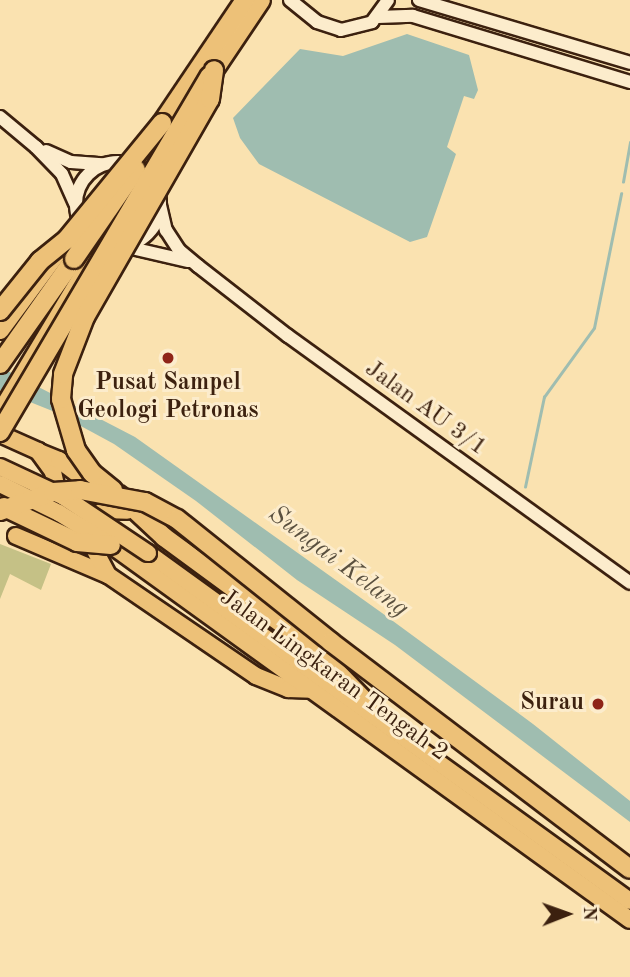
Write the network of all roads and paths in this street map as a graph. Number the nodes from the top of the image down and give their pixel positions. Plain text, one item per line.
1 (245, 0) edge
2 (261, 0) edge
3 (290, 0) edge
4 (388, 0) edge
5 (419, 0) edge
6 (378, 17) junction
7 (630, 63) edge
8 (214, 70) junction
9 (630, 82) edge
10 (0, 117) edge
11 (162, 123) junction
12 (36, 146) junction
13 (104, 164) junction
14 (160, 205) junction
15 (77, 212) junction
16 (67, 239) junction
17 (122, 247) junction
18 (198, 266) junction
19 (0, 311) edge
20 (0, 330) edge
21 (0, 364) edge
22 (0, 374) edge
23 (1, 410) edge
24 (1, 433) edge
25 (38, 451) junction
26 (0, 467) edge
27 (0, 484) edge
28 (0, 505) edge
29 (0, 511) edge
30 (127, 511) junction
31 (8, 535) edge
32 (164, 537) junction
33 (111, 545) junction
34 (108, 575) junction
35 (630, 583) edge
36 (311, 690) junction
37 (388, 725) junction
38 (630, 869) edge
39 (630, 901) edge
40 (630, 920) edge

1 - 11 highway
2 - 8 highway
3 - 6 main road
4 - 6 main road
5 - 7 main road
6 - 9 main road
8 - 24 highway, bridge
8 - 32 highway, bridge
10 - 12 main road
11 - 16 highway, bridge
11 - 21 highway, bridge
12 - 13 main road
12 - 15 main road
13 - 14 main road
13 - 15 main road
14 - 17 main road
14 - 18 main road, Jalan AU 3/1
15 - 17 main road
15 - 22 highway
16 - 19 highway, bridge
16 - 20 highway, bridge
17 - 18 main road, Jalan AU 3/1
17 - 23 highway
18 - 35 main road, Jalan AU 3/1
24 - 25 highway
25 - 30 highway
25 - 31 highway
26 - 37 highway, Jalan Lingkaran Tengah 2, bridge
27 - 33 highway, Jalan Lingkaran Tengah 2, bridge
28 - 33 highway, bridge
29 - 38 highway, bridge
30 - 32 highway
30 - 34 highway
31 - 34 highway
32 - 37 highway
33 - 36 highway, Jalan Lingkaran Tengah 2
34 - 36 highway
36 - 40 highway, Jalan Lingkaran Tengah 2
37 - 39 highway, Jalan Lingkaran Tengah 2

